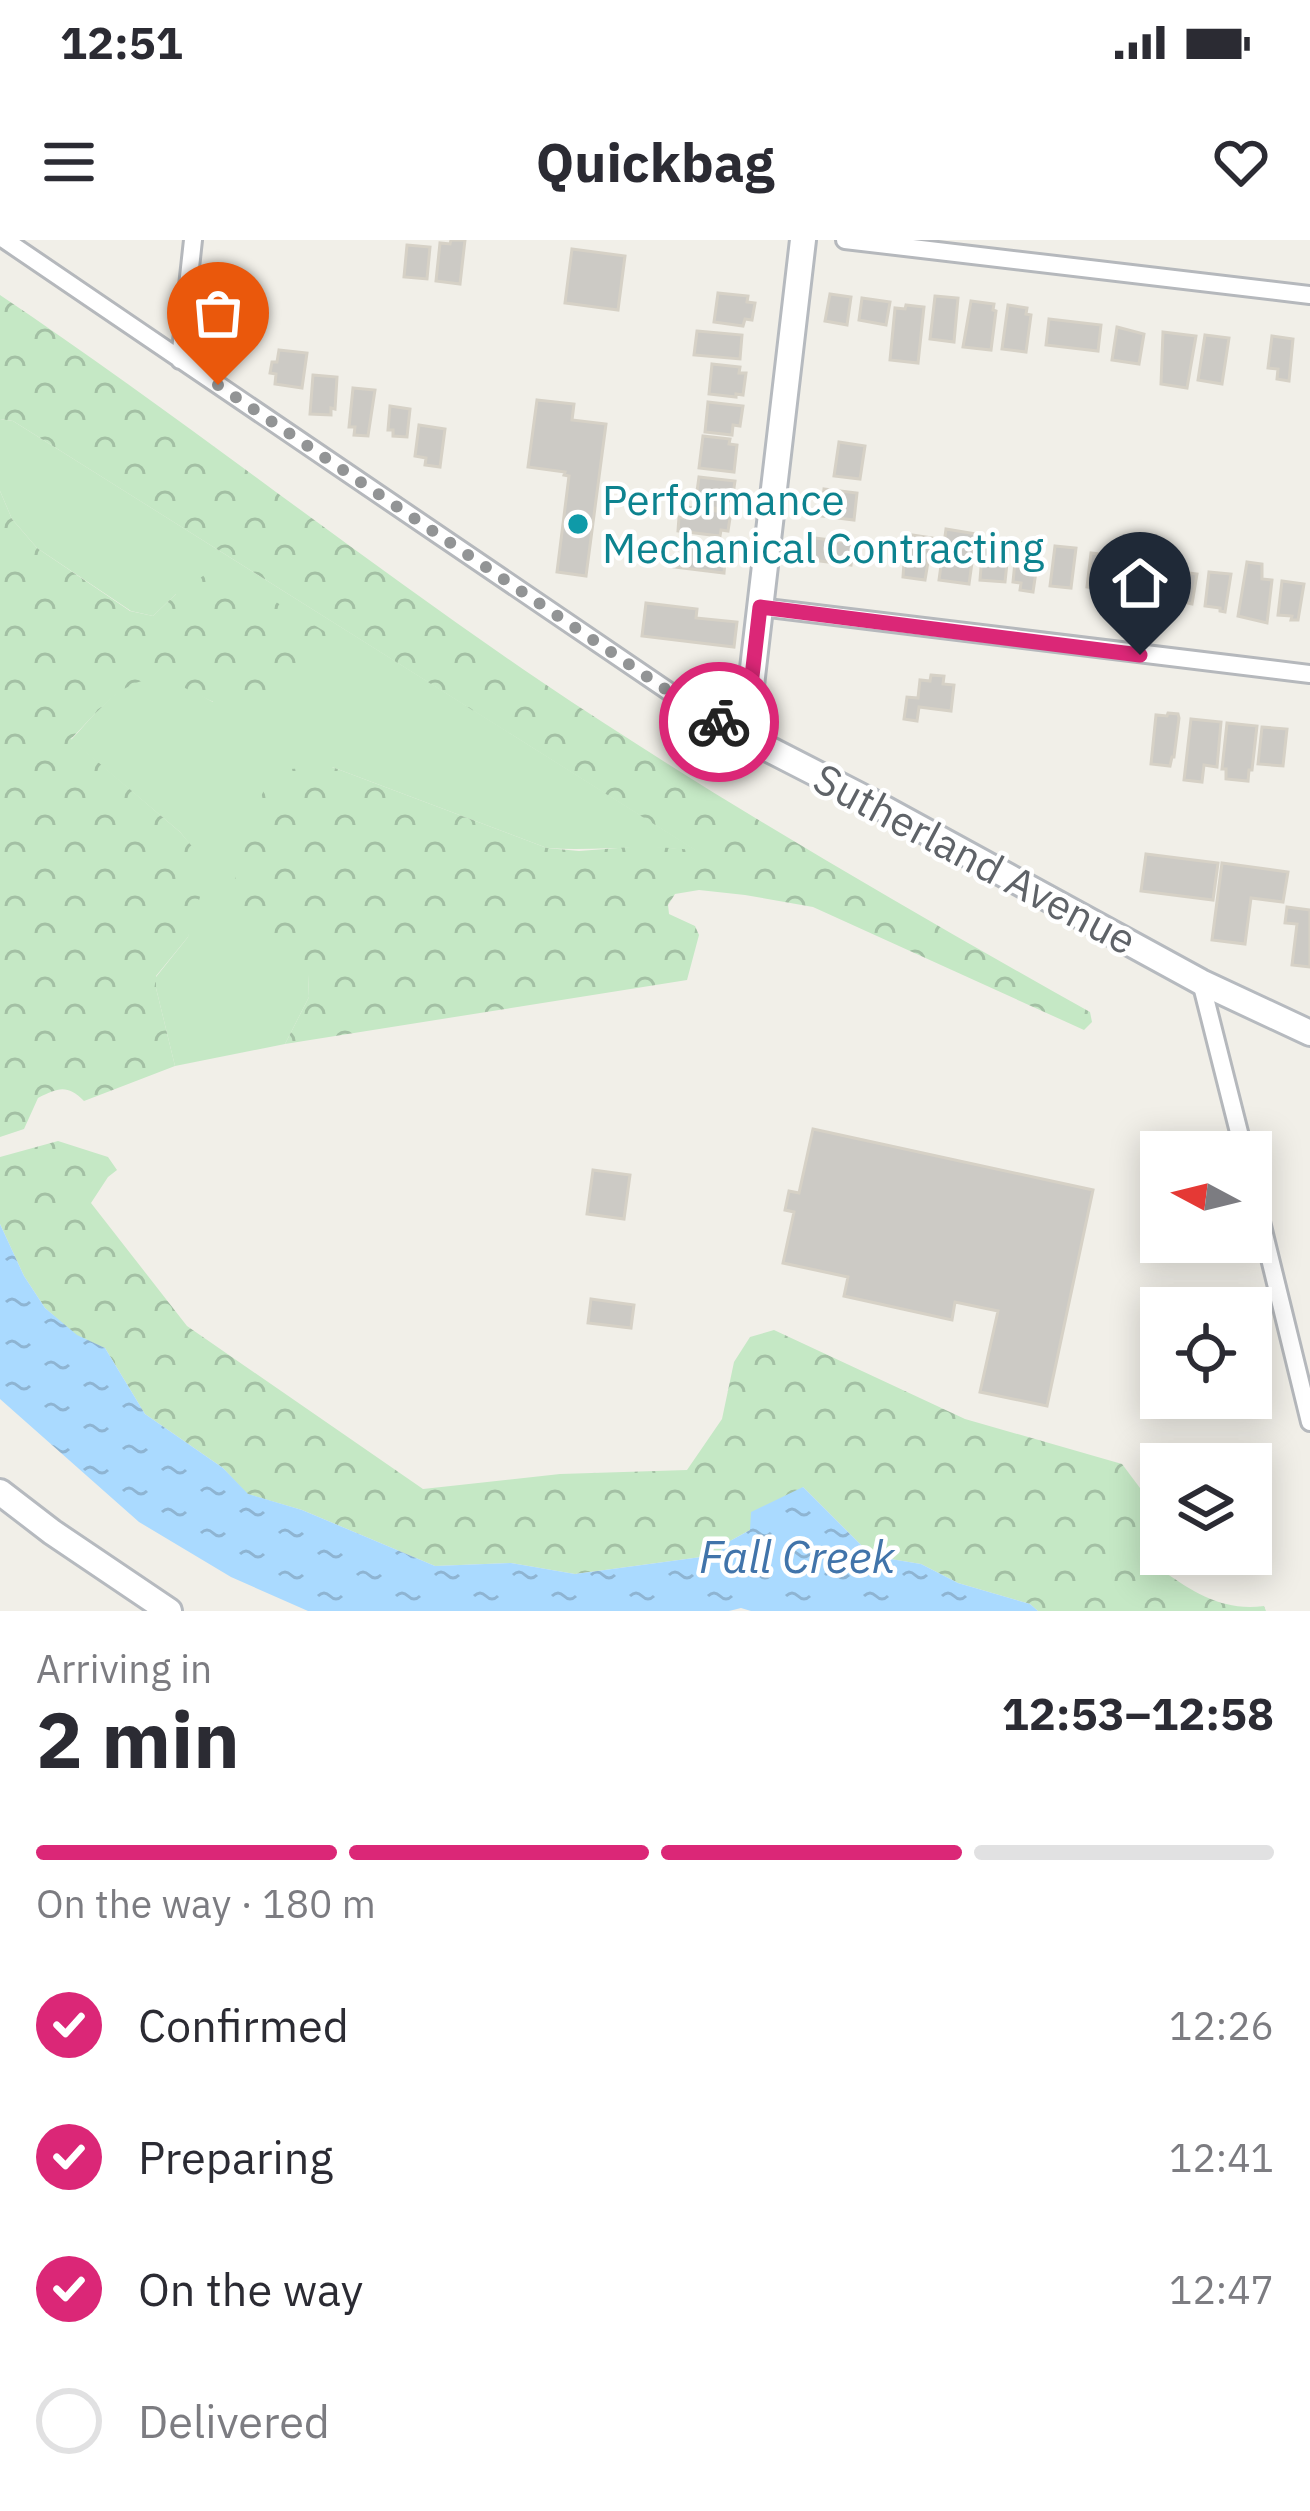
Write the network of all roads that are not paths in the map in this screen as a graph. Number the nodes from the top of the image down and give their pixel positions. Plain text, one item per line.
1 (5, 240) edge
2 (193, 240) edge
3 (803, 240) edge
4 (845, 240) edge
5 (1310, 295) edge
6 (180, 360) junction
7 (760, 607) junction
8 (1310, 674) edge
9 (745, 737) junction
10 (1201, 982) junction
11 (1310, 1033) edge
12 (1239, 1131) edge
13 (1271, 1263) edge
14 (1310, 1422) edge
15 (0, 1492) edge
16 (169, 1611) edge

1 - 6 street, Sutherland Avenue
2 - 6 street
3 - 7 main road
4 - 5 street
6 - 9 street, Sutherland Avenue
7 - 8 street
7 - 9 main road
9 - 10 main road, Sutherland Avenue
10 - 11 main road, Sutherland Avenue
10 - 12 street
13 - 14 street
15 - 16 main road

